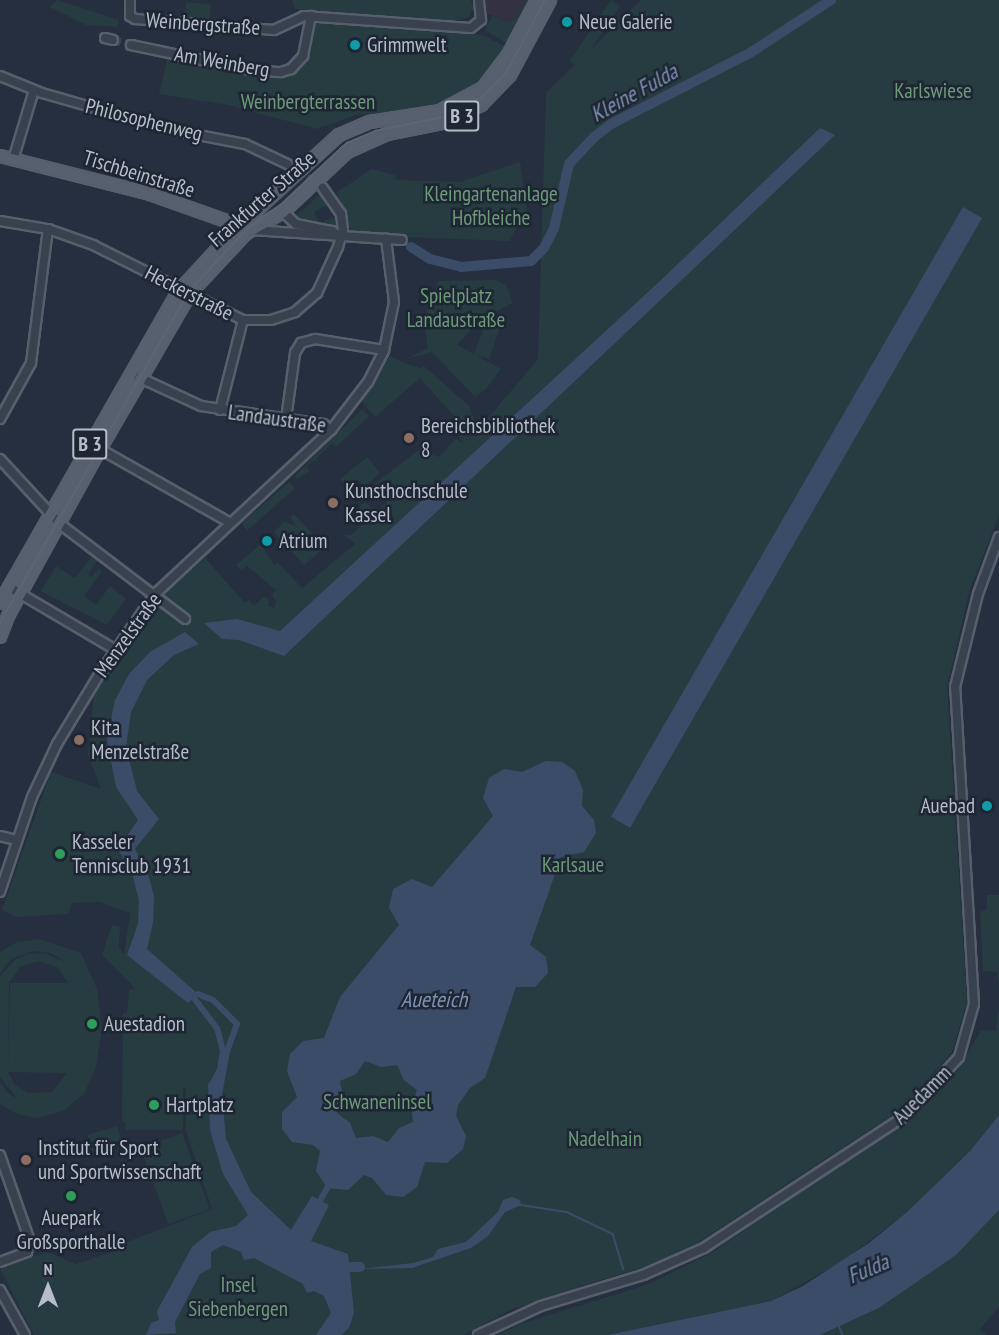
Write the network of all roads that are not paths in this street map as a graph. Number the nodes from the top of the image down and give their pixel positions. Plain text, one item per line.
1 (130, 0) edge
2 (479, 0) edge
3 (537, 0) edge
4 (550, 0) edge
5 (310, 16) junction
6 (131, 45) tunnel mouth
7 (0, 76) edge
8 (34, 90) junction
9 (0, 156) edge
10 (13, 160) junction
11 (287, 164) tunnel mouth
12 (324, 188) tunnel mouth
13 (283, 212) junction
14 (217, 218) junction
15 (0, 221) edge
16 (239, 225) junction
17 (48, 229) junction
18 (252, 230) junction
19 (341, 238) junction
20 (386, 239) junction
21 (225, 240) junction
22 (402, 240) dead end
23 (187, 290) junction
24 (243, 320) junction
25 (384, 350) junction
26 (130, 373) junction
27 (141, 379) junction
28 (220, 410) junction
29 (0, 419) edge
30 (286, 419) junction
31 (331, 430) junction
32 (100, 449) junction
33 (0, 459) edge
34 (51, 515) junction
35 (230, 523) junction
36 (60, 524) junction
37 (999, 537) edge
38 (9, 587) junction
39 (20, 594) junction
40 (155, 594) junction
41 (0, 603) edge
42 (185, 619) dead end
43 (0, 637) edge
44 (116, 650) junction
45 (0, 836) edge
46 (16, 840) junction
47 (0, 892) edge
48 (0, 1155) edge
49 (0, 1262) edge
50 (0, 1290) edge
51 (25, 1335) edge
52 (478, 1335) edge

1 - 5 street, Weinbergstraße
2 - 5 street, Weinbergstraße
3 - 16 main road, Frankfurter Straße / B 3
4 - 13 main road, Frankfurter Straße / B 3
5 - 6 street, Am Weinberg
7 - 8 street, Philosophenweg
8 - 10 street
8 - 11 street, Philosophenweg
9 - 10 main road, Tischbeinstraße
10 - 14 main road, Tischbeinstraße
12 - 19 street
13 - 18 main road, Frankfurter Straße / B 3
13 - 19 street
14 - 16 main road, Tischbeinstraße
14 - 21 main road
15 - 17 street, Heckerstraße
16 - 18 main road, Tischbeinstraße
16 - 21 main road, Frankfurter Straße / B 3
17 - 23 street, Heckerstraße
17 - 29 street
18 - 19 street
18 - 23 main road, Frankfurter Straße / B 3
19 - 20 street
19 - 24 street, Heckerstraße
20 - 22 street
20 - 25 street, Landaustraße
21 - 23 main road, Frankfurter Straße / B 3
23 - 24 street, Heckerstraße
23 - 26 main road, Frankfurter Straße / B 3
23 - 27 main road, Frankfurter Straße / B 3
24 - 28 street
25 - 30 street
25 - 31 street, Landaustraße
26 - 27 street, Landaustraße
26 - 34 main road, Frankfurter Straße / B 3
27 - 28 street, Landaustraße
27 - 32 main road, Frankfurter Straße / B 3
28 - 30 street, Landaustraße
30 - 31 street, Landaustraße
31 - 35 street, Menzelstraße
32 - 35 street
32 - 36 main road, Frankfurter Straße / B 3
33 - 34 street
34 - 36 street
34 - 38 main road, Frankfurter Straße / B 3
35 - 40 street, Menzelstraße
36 - 39 main road, Frankfurter Straße / B 3
36 - 40 street
37 - 52 street, Auedamm
38 - 39 street
38 - 41 main road, Frankfurter Straße / B 3
39 - 43 main road, Frankfurter Straße / B 3
39 - 44 street
40 - 42 street
40 - 44 street, Menzelstraße
44 - 46 street, Menzelstraße
45 - 46 street
46 - 47 street, Menzelstraße
48 - 49 street
50 - 51 street

